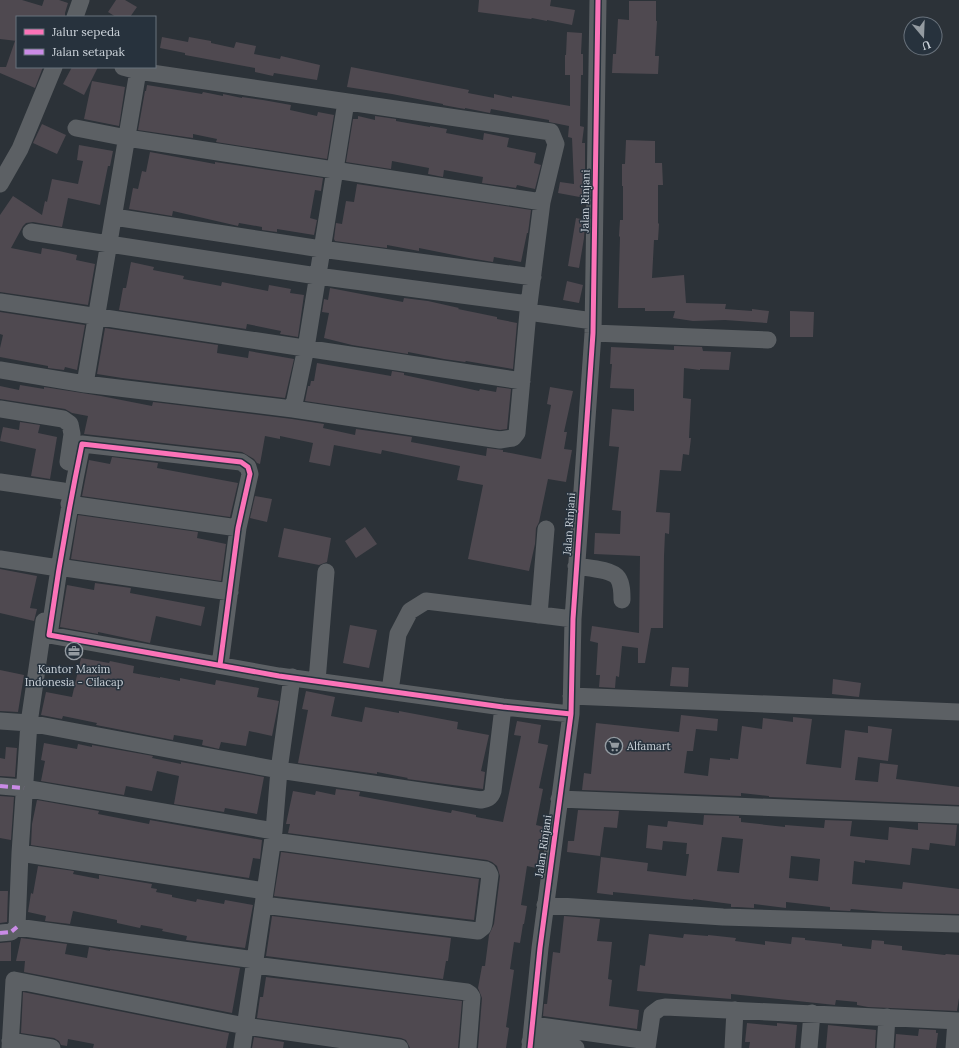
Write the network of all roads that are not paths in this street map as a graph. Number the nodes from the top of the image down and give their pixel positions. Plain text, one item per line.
1 (81, 0) edge
2 (598, 0) edge
3 (75, 16) edge
4 (54, 68) edge
5 (130, 69) edge
6 (346, 102) junction
7 (76, 128) dead end
8 (127, 138) junction
9 (334, 169) junction
10 (0, 184) edge
11 (542, 202) junction
12 (114, 218) junction
13 (31, 232) dead end
14 (109, 245) junction
15 (321, 249) junction
16 (317, 276) junction
17 (533, 277) junction
18 (0, 302) edge
19 (528, 308) junction
20 (97, 316) junction
21 (593, 327) junction
22 (768, 340) dead end
23 (306, 348) junction
24 (0, 370) edge
25 (522, 380) junction
26 (85, 384) junction
27 (0, 409) edge
28 (293, 409) junction
29 (0, 482) edge
30 (66, 498) junction
31 (238, 528) junction
32 (546, 529) dead end
33 (0, 559) edge
34 (576, 566) junction
35 (55, 567) junction
36 (326, 572) dead end
37 (230, 592) junction
38 (622, 600) dead end
39 (539, 615) junction
40 (573, 619) junction
41 (220, 665) junction
42 (292, 677) junction
43 (317, 680) junction
44 (390, 691) junction
45 (571, 696) junction
46 (503, 707) junction
47 (959, 712) edge
48 (571, 714) junction
49 (0, 721) edge
50 (29, 723) junction
51 (279, 770) junction
52 (0, 786) edge
53 (24, 788) junction
54 (560, 799) junction
55 (959, 815) edge
56 (274, 836) junction
57 (20, 853) junction
58 (264, 898) junction
59 (546, 905) junction
60 (959, 924) edge
61 (17, 927) junction
62 (0, 933) edge
63 (254, 963) junction
64 (735, 1010) junction
65 (812, 1014) junction
66 (887, 1017) junction
67 (957, 1021) edge
68 (533, 1025) junction
69 (245, 1026) junction
70 (10, 1044) edge
71 (647, 1044) edge
72 (530, 1045) edge
73 (52, 1048) edge
74 (242, 1048) edge
75 (400, 1048) edge
76 (468, 1048) edge
77 (576, 1048) edge
78 (732, 1048) edge
79 (810, 1048) edge
80 (885, 1048) edge
81 (954, 1048) edge

1 - 3 street
2 - 21 street, Jalan Rinjani
4 - 10 street
5 - 6 street
5 - 8 street
6 - 9 street
6 - 11 street
7 - 8 street
8 - 9 street
8 - 12 street
9 - 11 street
9 - 15 street
11 - 17 street
12 - 14 street
12 - 15 street
13 - 14 street
14 - 16 street
14 - 20 street
15 - 16 street
15 - 17 street
16 - 19 street
16 - 23 street
17 - 19 street
18 - 20 street
19 - 21 street
19 - 25 street
20 - 23 street
20 - 26 street
21 - 22 street
21 - 34 street, Jalan Rinjani
23 - 25 street
23 - 28 street
24 - 26 street
25 - 28 street
26 - 28 street
27 - 30 street
29 - 30 street
30 - 31 street
30 - 31 street
30 - 35 street
31 - 37 street
32 - 39 street
33 - 35 street
34 - 38 street
34 - 40 street, Jalan Rinjani
35 - 37 street
35 - 41 street
35 - 50 street
36 - 43 street
37 - 41 street
39 - 40 street
39 - 44 street
40 - 45 street, Jalan Rinjani
41 - 42 street
42 - 43 street
42 - 51 street
43 - 44 street
44 - 46 street
45 - 47 street
45 - 48 street, Jalan Rinjani
46 - 48 street
46 - 51 street
48 - 54 street, Jalan Rinjani
49 - 50 street
50 - 51 street
50 - 53 street
51 - 56 street
52 - 53 street
53 - 56 street
53 - 57 street
54 - 55 street
54 - 59 street, Jalan Rinjani
56 - 58 street
56 - 58 street
57 - 58 street
57 - 61 street
58 - 63 street
59 - 60 street
59 - 68 street, Jalan Rinjani
61 - 62 street
61 - 63 street
63 - 69 street
63 - 76 street
64 - 65 street
64 - 71 street
64 - 78 street
65 - 66 street
65 - 79 street
66 - 67 street
66 - 80 street
67 - 81 street
68 - 71 street
68 - 72 street, Jalan Rinjani
69 - 70 street
69 - 74 street
69 - 75 street
70 - 73 street
72 - 77 street

